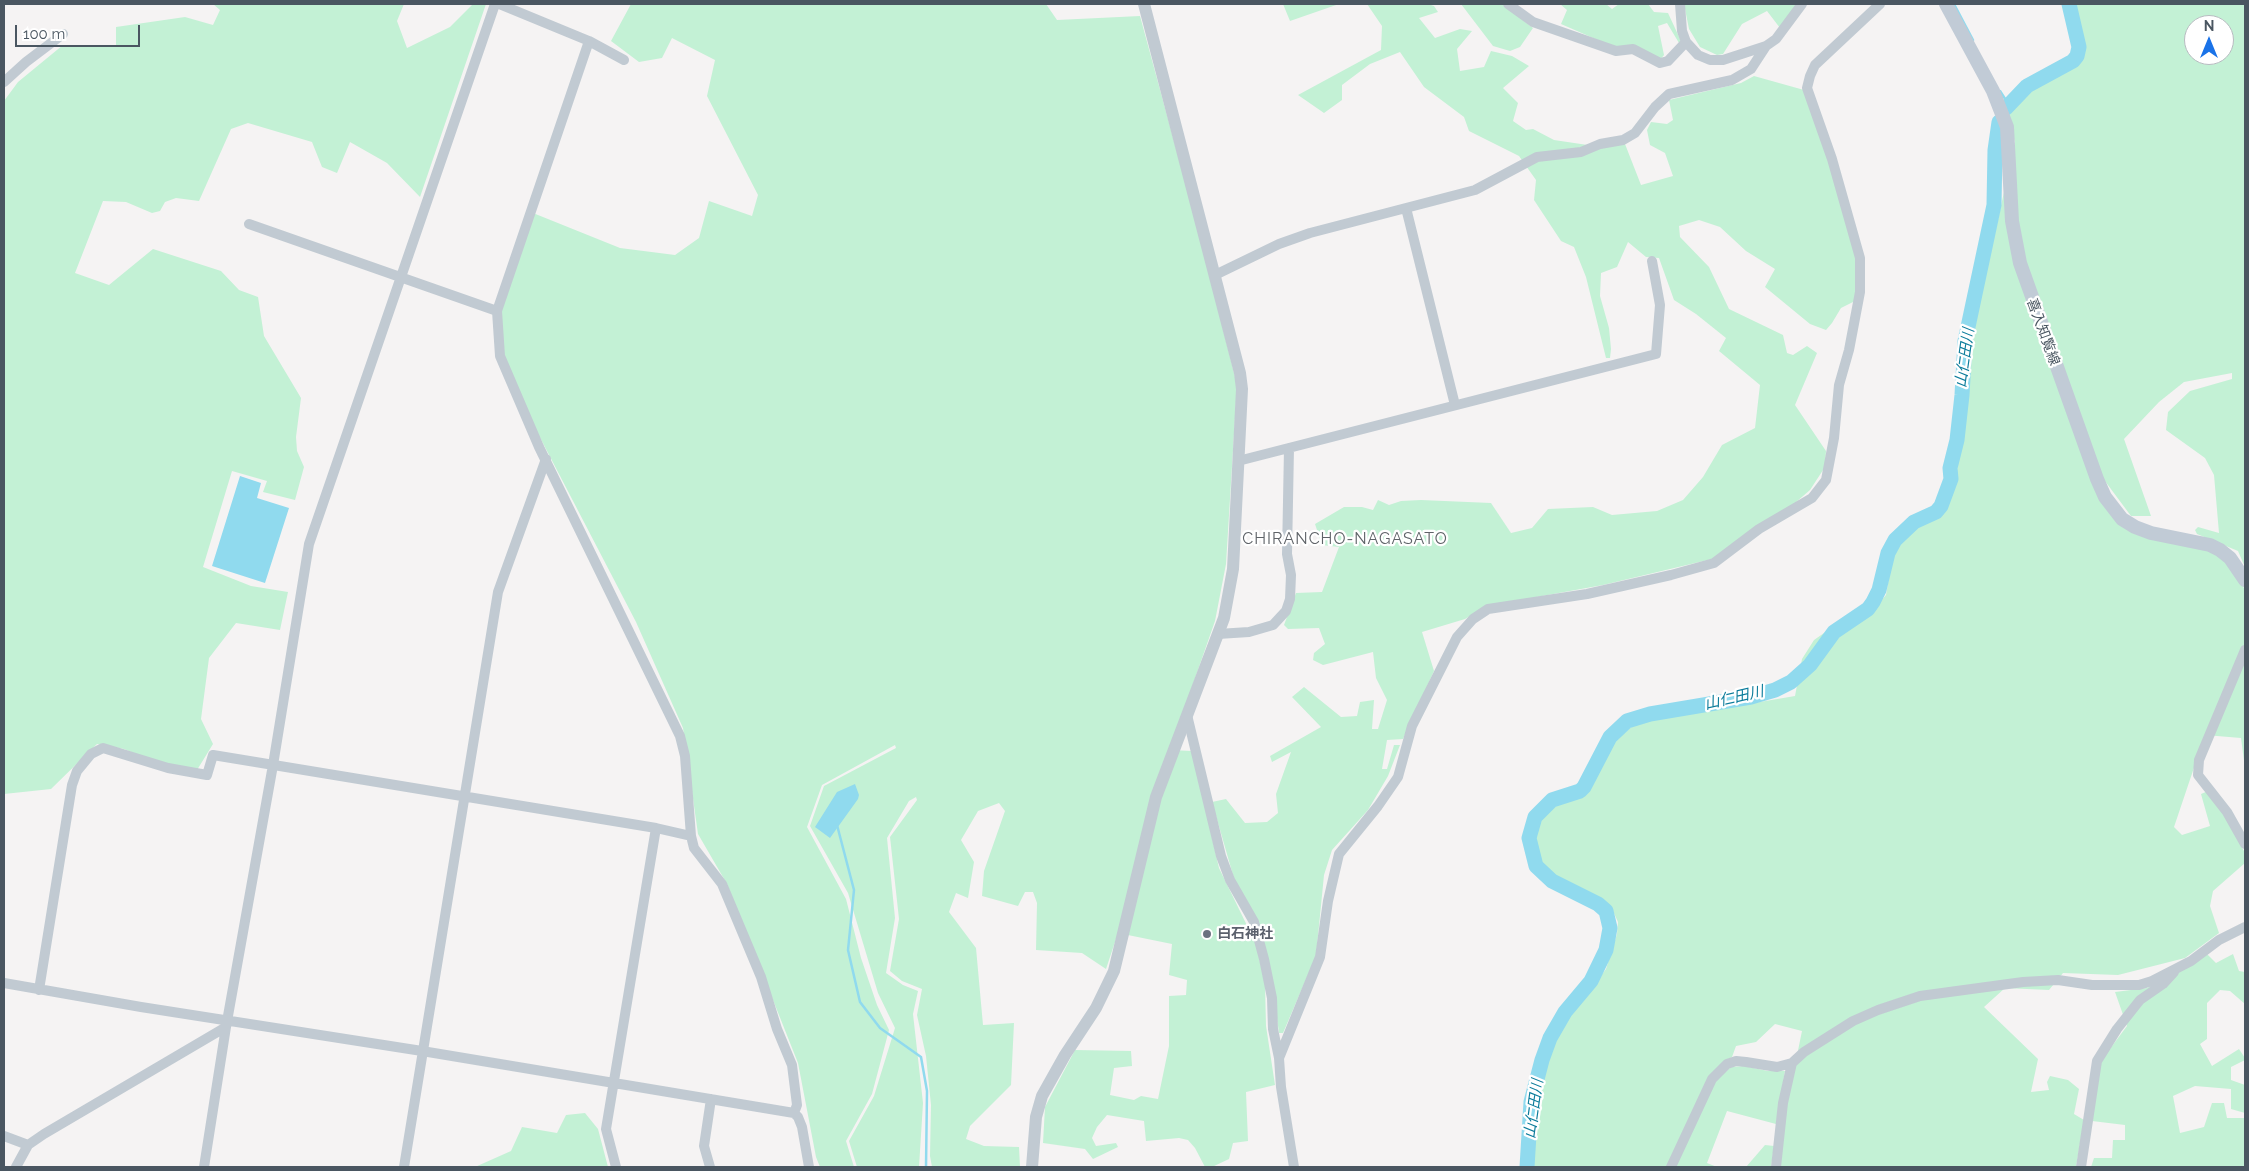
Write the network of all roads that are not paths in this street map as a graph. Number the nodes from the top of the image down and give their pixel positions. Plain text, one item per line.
1 (495, 4) edge
2 (499, 4) edge
3 (1144, 4) edge
4 (1508, 4) edge
5 (1680, 4) edge
6 (1802, 4) edge
7 (1880, 4) edge
8 (1946, 4) edge
9 (63, 34) dead end
10 (589, 41) junction
11 (1686, 42) junction
12 (1766, 46) junction
13 (624, 60) dead end
14 (4, 82) edge
15 (1406, 208) junction
16 (249, 224) dead end
17 (1652, 261) dead end
18 (1216, 274) junction
19 (401, 278) junction
20 (497, 311) junction
21 (1455, 405) junction
22 (1289, 448) junction
23 (546, 459) junction
24 (1238, 461) junction
25 (2245, 580) edge
26 (1218, 634) junction
27 (2245, 650) edge
28 (1186, 714) junction
29 (273, 765) junction
30 (463, 797) junction
31 (656, 828) junction
32 (691, 836) junction
33 (2245, 844) edge
34 (2245, 927) edge
35 (2177, 969) junction
36 (4, 983) edge
37 (39, 990) junction
38 (227, 1024) junction
39 (422, 1051) junction
40 (1279, 1058) junction
41 (1792, 1063) junction
42 (612, 1082) junction
43 (711, 1099) junction
44 (794, 1113) junction
45 (4, 1136) edge
46 (28, 1145) junction
47 (16, 1167) edge
48 (204, 1167) edge
49 (404, 1167) edge
50 (616, 1167) edge
51 (710, 1167) edge
52 (809, 1167) edge
53 (1032, 1167) edge
54 (1294, 1167) edge
55 (1671, 1167) edge
56 (1776, 1167) edge
57 (2081, 1167) edge

1 - 19 street
2 - 10 street
3 - 18 street
4 - 11 street
5 - 11 street
6 - 12 street
7 - 40 street
8 - 25 main road, 喜入知覧線
9 - 14 street
10 - 13 street
10 - 20 street
11 - 12 street
12 - 15 street
15 - 18 street
15 - 21 street
16 - 19 street
17 - 21 street
18 - 24 street
19 - 20 street
19 - 29 street
20 - 23 street
21 - 22 street
22 - 24 street
22 - 26 street
23 - 30 street
23 - 32 street
24 - 26 street
26 - 28 street
27 - 33 street
28 - 40 street
28 - 53 street
29 - 30 street
29 - 37 street
29 - 38 street
30 - 31 street
30 - 39 street
31 - 32 street
31 - 42 street
32 - 44 street
34 - 35 street
35 - 41 street
35 - 57 street
36 - 37 street
37 - 38 street
38 - 39 street
38 - 46 street
38 - 48 street
39 - 42 street
39 - 49 street
40 - 54 street
41 - 55 street
41 - 56 street
42 - 43 street
42 - 50 street
43 - 44 street
43 - 51 street
44 - 52 street
45 - 46 street
46 - 47 street

